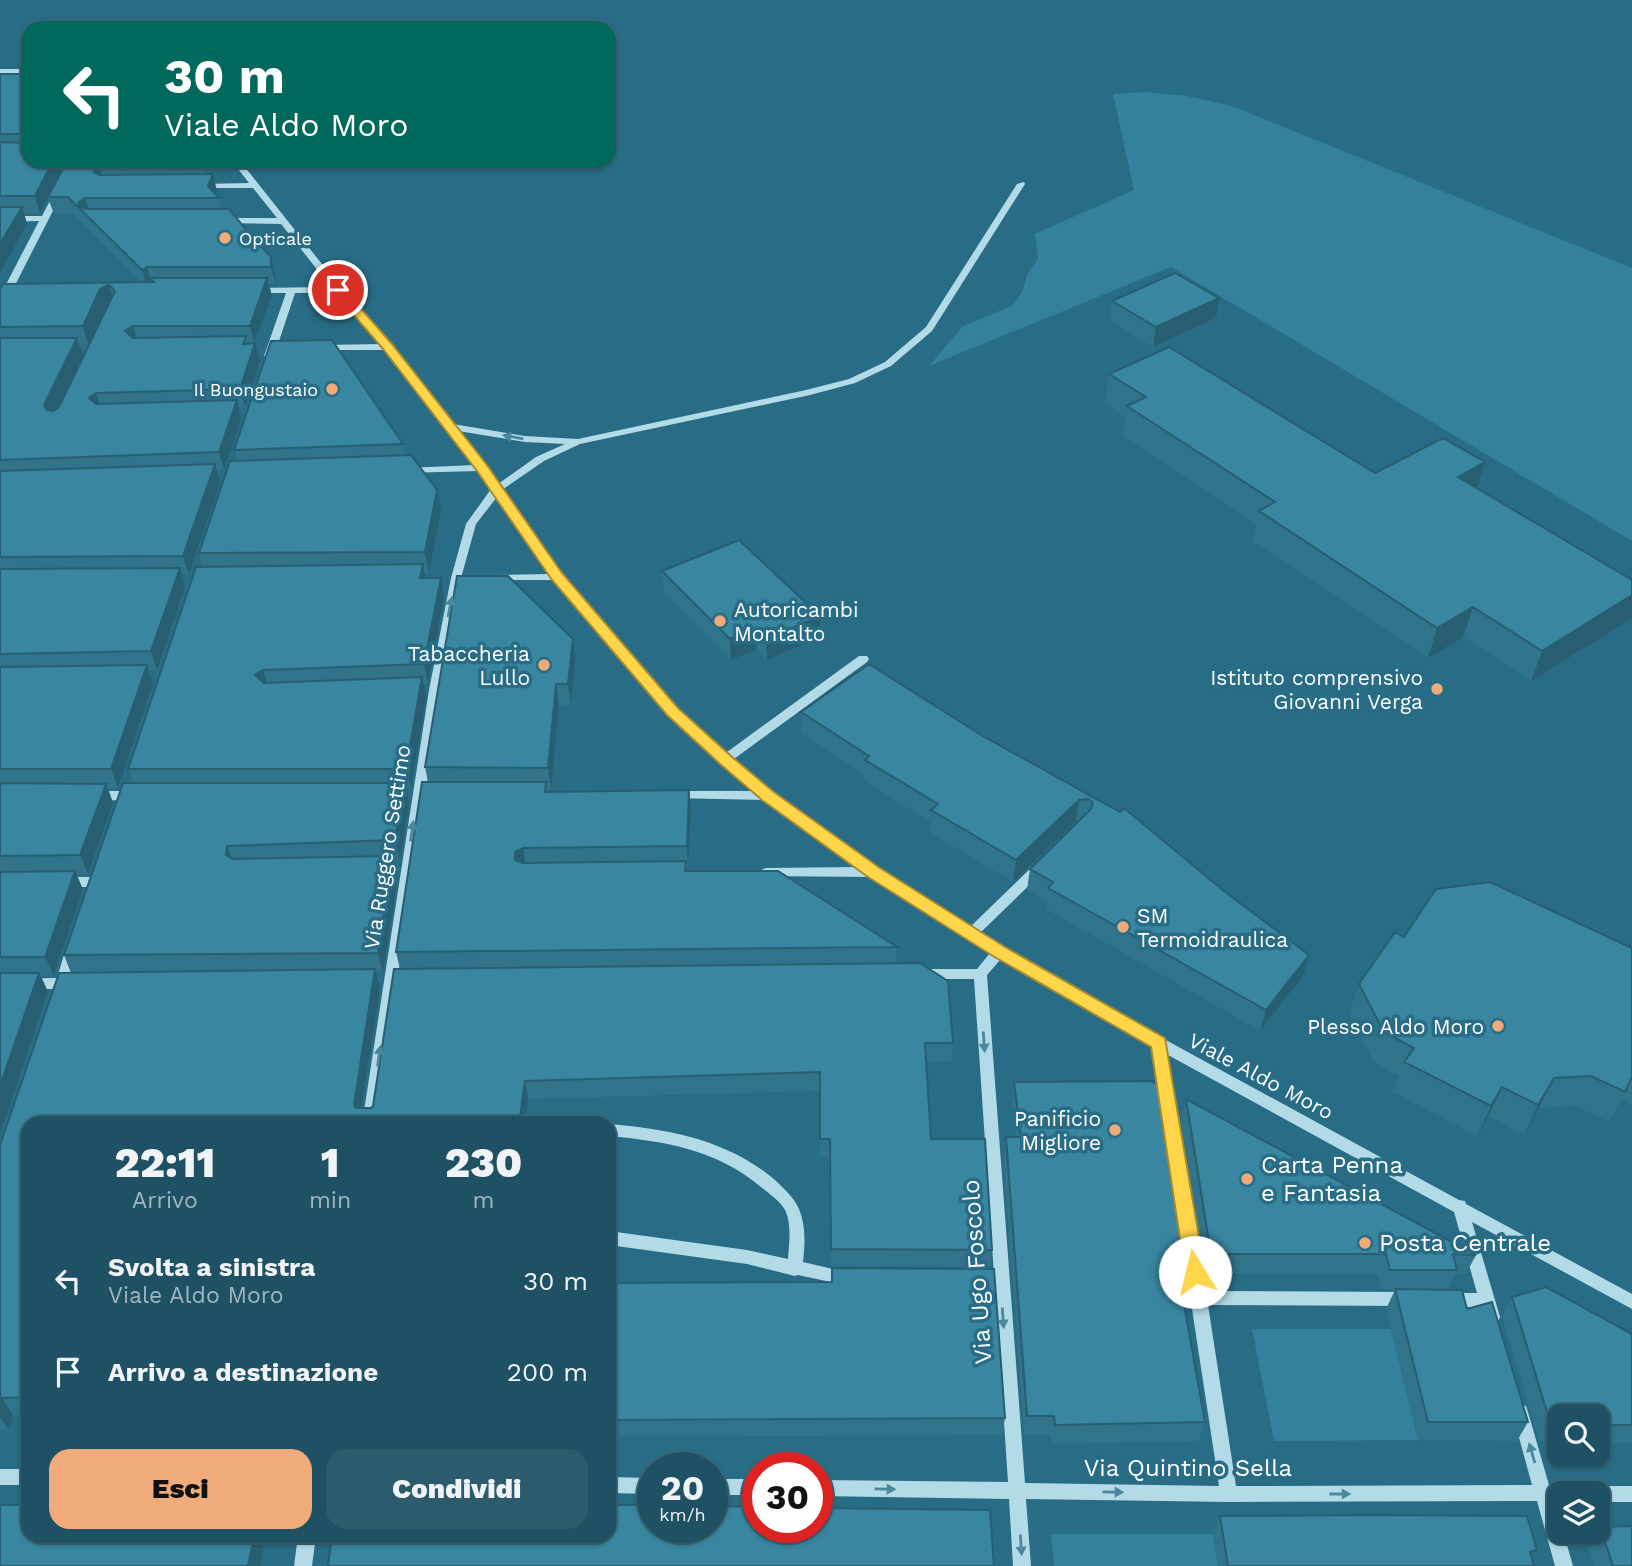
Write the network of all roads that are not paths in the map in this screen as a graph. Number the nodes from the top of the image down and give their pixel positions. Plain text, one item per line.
1 (0, 71) edge
2 (21, 71) edge
3 (242, 168) edge
4 (62, 184) edge
5 (1021, 184) dead end
6 (256, 185) junction
7 (187, 186) edge
8 (45, 218) junction
9 (0, 219) edge
10 (283, 220) junction
11 (214, 221) edge
12 (235, 290) edge
13 (291, 290) junction
14 (338, 290) junction
15 (4, 291) edge
16 (22, 291) edge
17 (0, 305) edge
18 (388, 347) junction
19 (284, 348) edge
20 (310, 348) edge
21 (258, 349) dead end
22 (271, 349) junction
23 (267, 362) edge
24 (700, 416) joint
25 (448, 426) junction
26 (577, 442) junction
27 (482, 468) junction
28 (389, 471) edge
29 (497, 489) junction
30 (557, 576) junction
31 (481, 578) edge
32 (863, 659) dead end
33 (725, 760) junction
34 (83, 795) edge
35 (153, 795) edge
36 (660, 795) edge
37 (768, 796) junction
38 (1054, 853) edge
39 (874, 872) junction
40 (749, 874) edge
41 (54, 882) edge
42 (95, 882) edge
43 (78, 933) edge
44 (971, 934) junction
45 (999, 952) junction
46 (980, 974) junction
47 (911, 975) edge
48 (89, 983) edge
49 (0, 984) edge
50 (59, 989) junction
51 (1159, 1043) junction
52 (370, 1116) edge
53 (616, 1130) edge
54 (1460, 1206) junction
55 (616, 1239) edge
56 (795, 1269) junction
57 (867, 1278) edge
58 (1199, 1297) junction
59 (1488, 1300) junction
60 (1632, 1302) edge
61 (1499, 1339) edge
62 (1513, 1390) edge
63 (0, 1477) edge
64 (21, 1477) edge
65 (1547, 1482) edge
66 (616, 1485) edge
67 (637, 1486) edge
68 (833, 1488) edge
69 (1017, 1491) junction
70 (1547, 1493) edge
71 (1229, 1494) junction
72 (1610, 1494) edge
73 (1632, 1494) edge
74 (306, 1543) edge
75 (1560, 1544) edge
76 (303, 1566) edge
77 (1022, 1566) edge
78 (1564, 1566) edge

1 - 2 street
3 - 6 street, Viale Aldo Moro
4 - 8 street
5 - 24 street
6 - 7 street
6 - 10 street, Viale Aldo Moro
8 - 9 street
8 - 15 street
10 - 11 street
10 - 14 street, Viale Aldo Moro
12 - 13 street
13 - 14 street
13 - 22 street
14 - 18 street, Viale Aldo Moro
15 - 16 street
15 - 17 street
18 - 20 street
18 - 25 street, Viale Aldo Moro
19 - 22 street
21 - 22 street
22 - 23 street
24 - 26 street
26 -> 25 street
25 - 27 street, Viale Aldo Moro
26 - 29 street, Via Ruggero Settimo
27 - 28 street
27 - 29 street, Viale Aldo Moro
29 - 30 street, Viale Aldo Moro
52 -> 29 street, Via Ruggero Settimo
30 - 31 street
30 - 33 street, Viale Aldo Moro
32 - 33 street
33 - 37 street, Viale Aldo Moro
34 - 35 street
36 - 37 street
37 - 39 street, Viale Aldo Moro
38 - 44 street
39 - 40 street
39 - 44 street, Viale Aldo Moro
41 - 42 street
43 - 50 street
44 - 45 street, Viale Aldo Moro
45 - 46 street
45 - 51 street, Viale Aldo Moro
46 - 47 street
46 -> 69 street, Via Ugo Foscolo
48 - 50 street
49 - 50 street
51 - 54 street, Viale Aldo Moro
51 - 58 street
53 - 56 street
54 - 59 street
54 - 60 street, Viale Aldo Moro
55 - 56 street
56 - 57 street
58 - 59 street
58 - 71 street
59 - 61 street
65 -> 62 street
63 - 64 street
66 - 67 street
68 -> 69 street, Via Quintino Sella
69 -> 71 street, Via Quintino Sella
69 -> 77 street, Via Ugo Foscolo
71 -> 70 street, Via Quintino Sella
72 - 73 street
74 - 76 street
75 - 78 street

